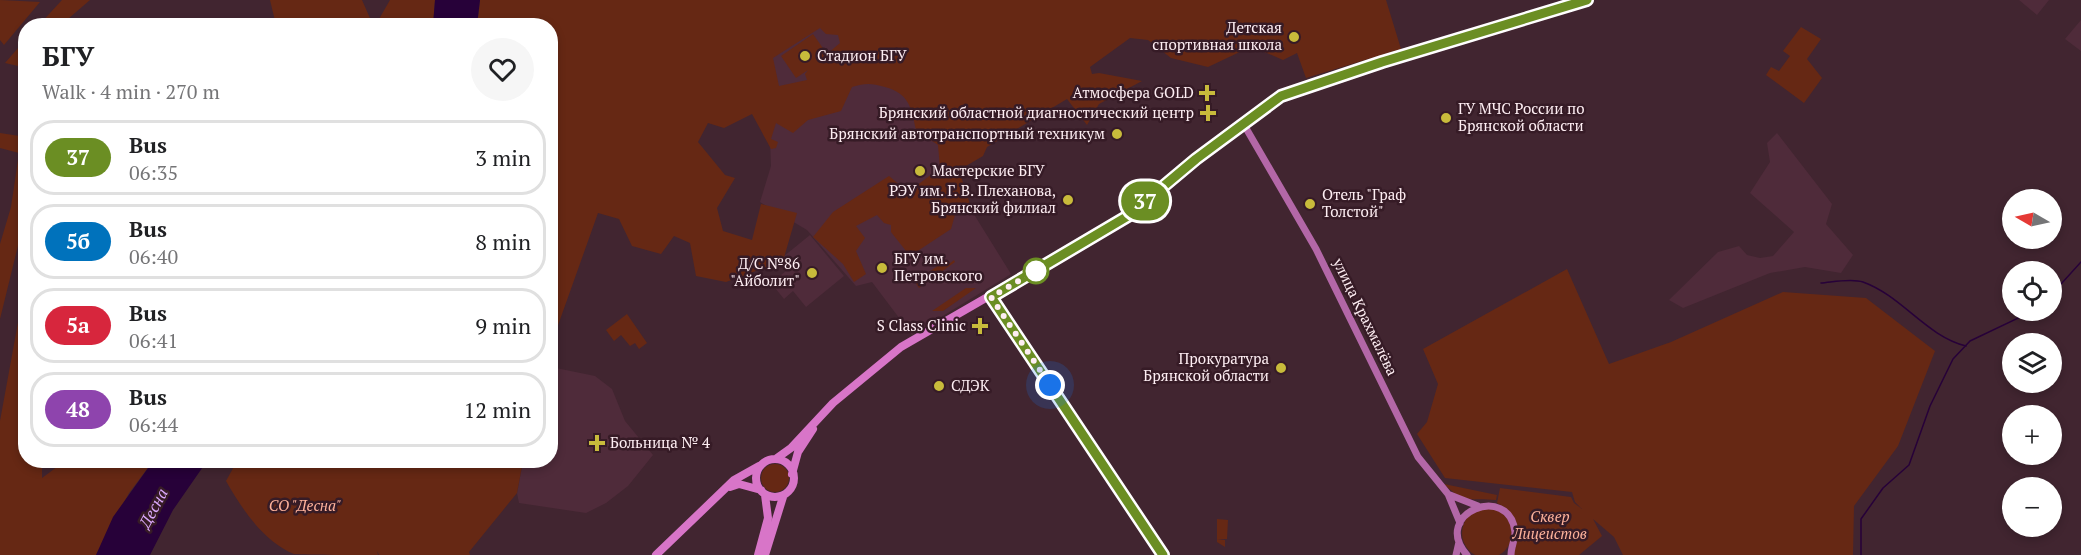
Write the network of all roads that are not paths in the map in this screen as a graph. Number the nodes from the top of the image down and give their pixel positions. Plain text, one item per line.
1 (1586, 0) edge
2 (1243, 123) junction
3 (991, 297) junction
4 (865, 377) junction
5 (777, 458) junction
6 (759, 465) junction
7 (792, 474) junction
8 (726, 489) junction
9 (763, 493) junction
10 (1448, 494) junction
11 (783, 497) junction
12 (1478, 507) junction
13 (1460, 523) junction
14 (1459, 542) junction
15 (1511, 551) edge
16 (656, 555) edge
17 (758, 555) edge
18 (765, 555) edge
19 (1163, 555) edge
20 (1456, 555) edge
21 (1467, 555) edge
22 (1505, 555) edge

1 - 2 main road
2 - 3 main road
2 - 10 main road, улица Крахмалёва
3 - 4 main road
3 - 19 main road
4 - 5 main road
4 - 7 main road
5 - 6 main road
5 - 7 main road
6 - 8 main road
6 - 9 main road
7 - 11 main road
8 - 9 main road
8 - 16 main road
9 - 11 main road
9 - 17 main road
10 - 12 main road
10 - 13 main road, улица Крахмалёва
11 - 18 main road
12 - 13 main road
12 - 15 main road
13 - 14 main road, улица Крахмалёва
14 - 20 main road, улица Крахмалёва
14 - 21 main road
15 - 22 main road

